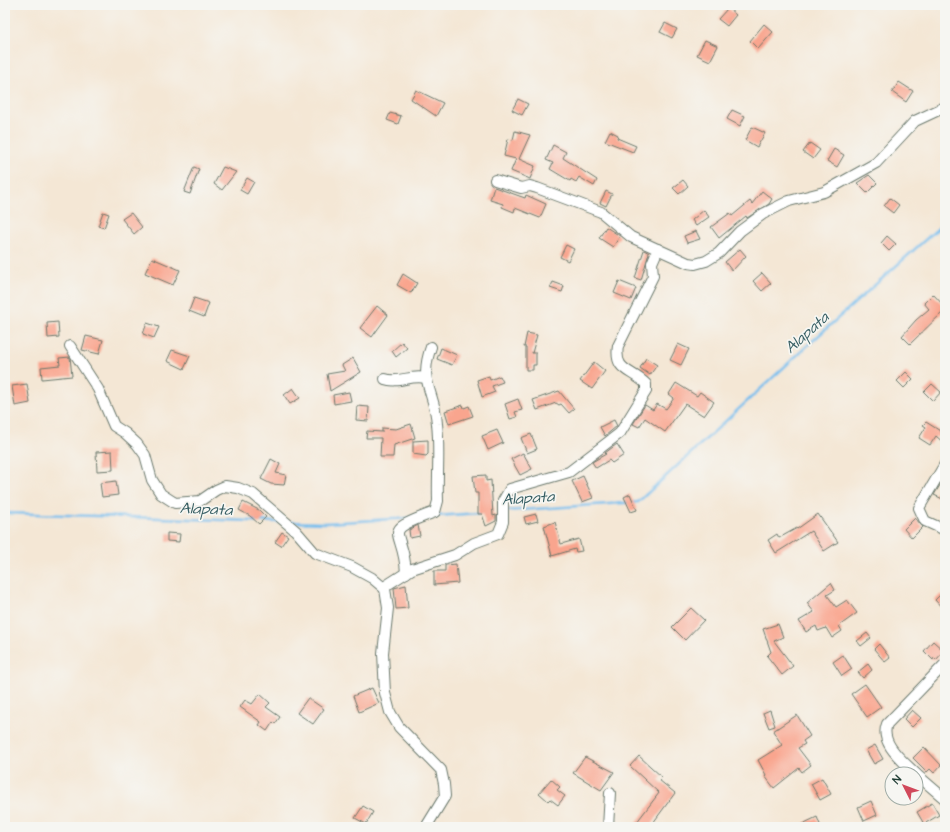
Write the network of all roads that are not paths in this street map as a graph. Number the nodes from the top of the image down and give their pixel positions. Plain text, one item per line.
1 (945, 107) edge
2 (495, 180) dead end
3 (658, 249) junction
4 (70, 346) dead end
5 (431, 347) dead end
6 (426, 378) junction
7 (385, 379) dead end
8 (945, 464) edge
9 (945, 530) edge
10 (406, 573) junction
11 (384, 589) junction
12 (945, 664) edge
13 (909, 766) edge
14 (924, 781) edge
15 (610, 793) dead end
16 (945, 799) edge
17 (426, 827) edge
18 (608, 827) edge

1 - 3 street
2 - 3 street
3 - 10 street
4 - 11 street
5 - 6 street
6 - 7 street
6 - 10 street
8 - 9 street
10 - 11 street
11 - 17 street
12 - 13 street
14 - 16 street
15 - 18 street

